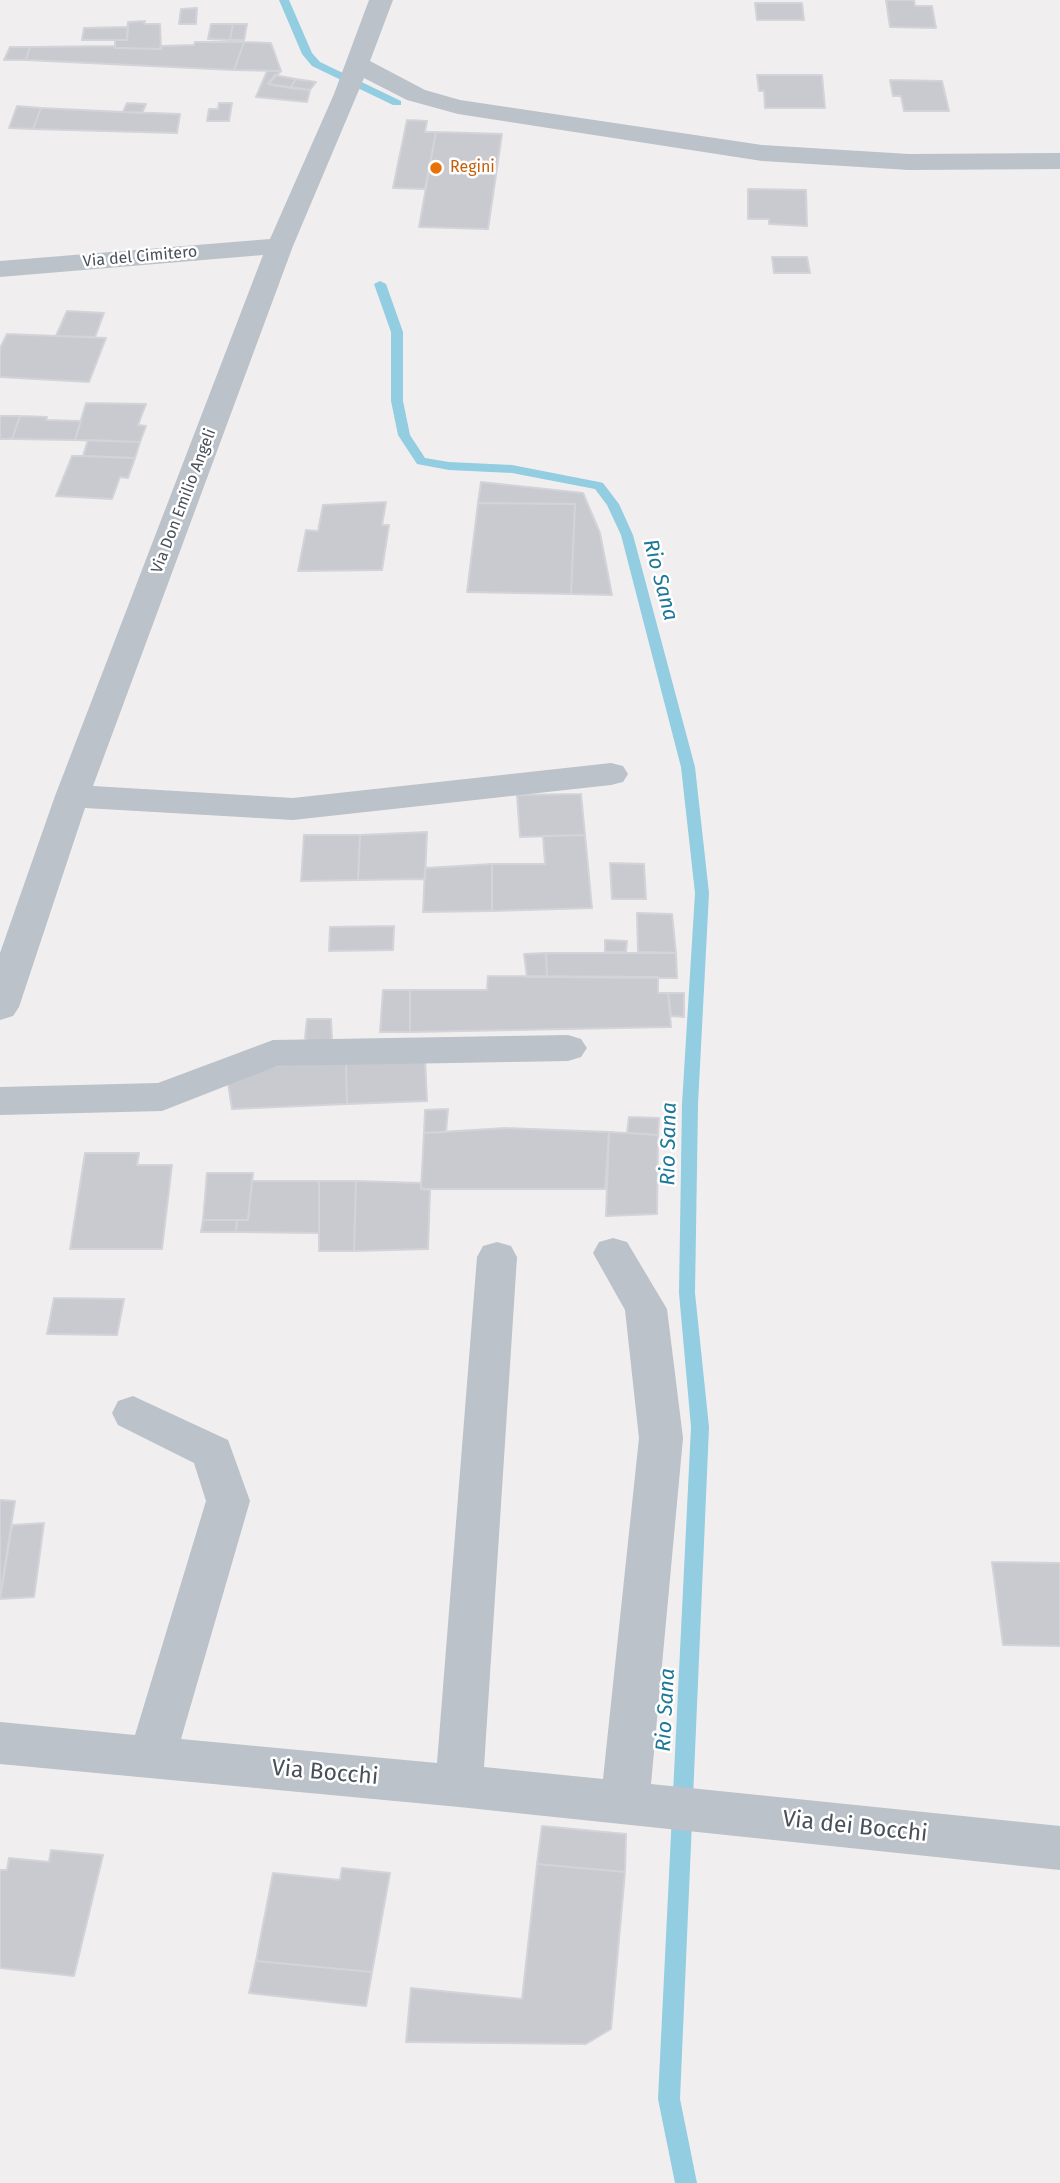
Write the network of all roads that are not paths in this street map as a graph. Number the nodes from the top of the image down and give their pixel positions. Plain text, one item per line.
1 (382, 0) edge
2 (352, 76) junction
3 (1060, 161) edge
4 (280, 246) junction
5 (0, 270) edge
6 (611, 774) dead end
7 (72, 796) junction
8 (0, 1007) edge
9 (568, 1048) dead end
10 (0, 1101) edge
11 (613, 1253) dead end
12 (496, 1257) dead end
13 (133, 1413) dead end
14 (0, 1744) edge
15 (152, 1757) junction
16 (459, 1786) junction
17 (638, 1806) junction
18 (1060, 1848) edge

1 - 2 street, Via Don Emilio Angeli
2 - 3 street
2 - 4 street, Via Don Emilio Angeli
4 - 5 street, Via del Cimitero
4 - 7 street, Via Don Emilio Angeli
6 - 7 street
7 - 8 street, Via Don Emilio Angeli
9 - 10 street
11 - 17 street
12 - 16 street
13 - 15 street
14 - 15 street, Via Bocchi
15 - 16 street, Via Bocchi
16 - 17 street, Via Bocchi
17 - 18 street, Via dei Bocchi

